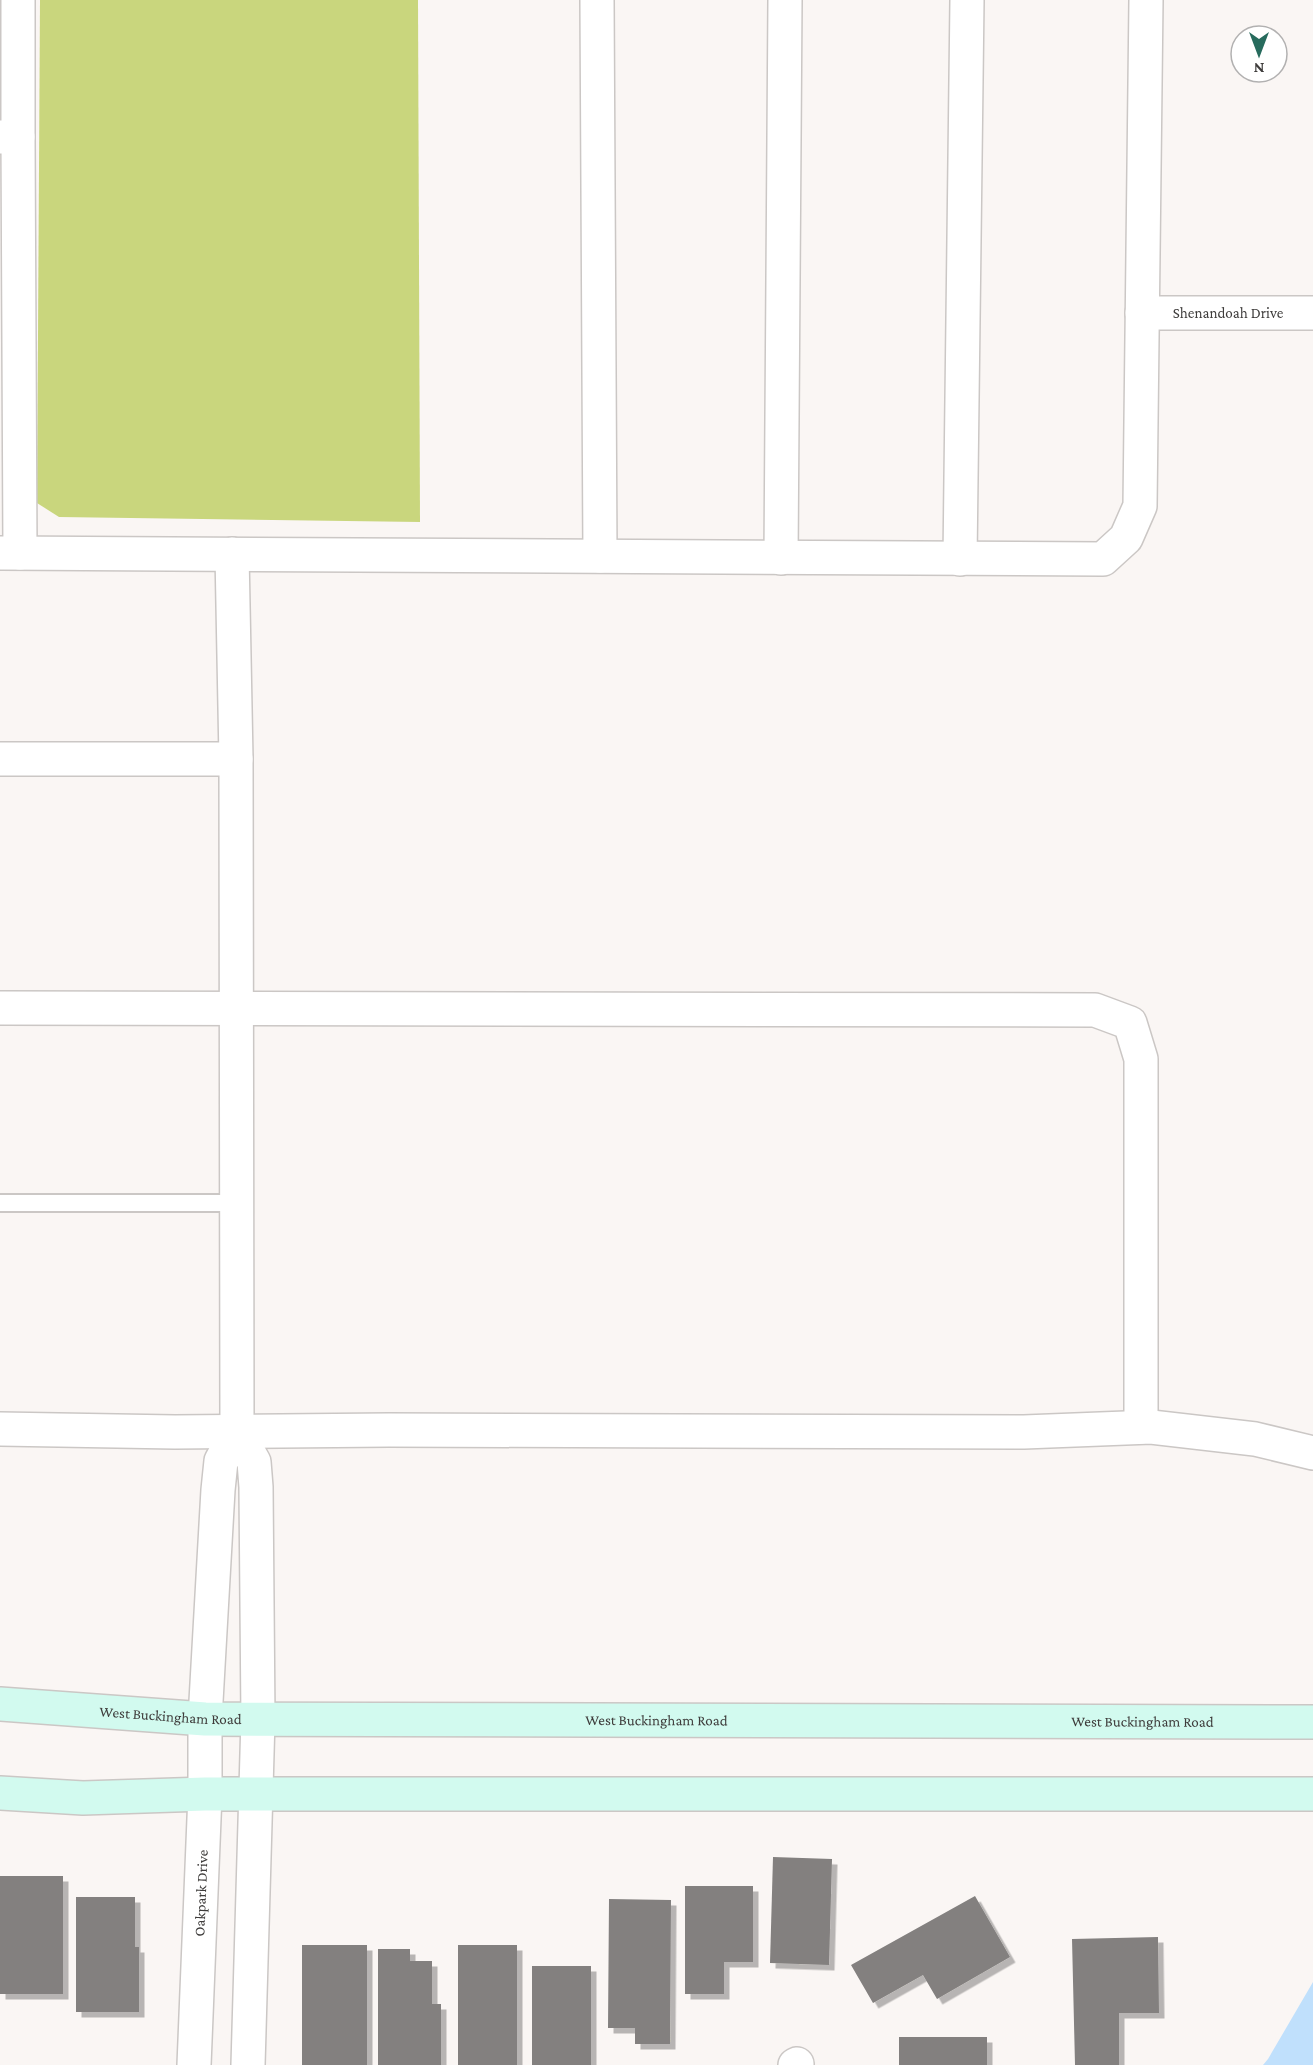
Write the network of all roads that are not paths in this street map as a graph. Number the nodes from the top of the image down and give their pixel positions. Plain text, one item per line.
1 (18, 0) edge
2 (597, 0) edge
3 (785, 0) edge
4 (967, 0) edge
5 (1146, 0) edge
6 (9, 137) edge
7 (1142, 313) junction
8 (1313, 313) edge
9 (10, 553) edge
10 (232, 554) junction
11 (600, 556) junction
12 (781, 558) junction
13 (960, 559) junction
14 (0, 759) edge
15 (236, 759) junction
16 (0, 1008) edge
17 (235, 1009) junction
18 (0, 1203) edge
19 (236, 1203) junction
20 (1141, 1427) junction
21 (0, 1429) edge
22 (237, 1432) junction
23 (1313, 1453) edge
24 (0, 1704) edge
25 (205, 1719) junction
26 (258, 1719) junction
27 (1313, 1722) edge
28 (0, 1793) edge
29 (205, 1794) junction
30 (256, 1794) junction
31 (1313, 1794) edge
32 (194, 2065) edge
33 (248, 2065) edge

1 - 6 street
2 - 11 street
3 - 12 street
4 - 13 street
5 - 7 street
6 - 9 street
7 - 8 street, Shenandoah Drive
7 - 13 street
9 - 10 street
10 - 11 street
10 - 15 street
11 - 12 street
12 - 13 street
14 - 15 street
15 - 17 street
16 - 17 street
17 - 19 street
17 - 20 street
18 - 19 lane
19 - 22 street
20 - 22 street
20 - 23 street
21 - 22 street
22 - 25 street, Oakpark Drive
22 - 26 street
24 - 25 main road, West Buckingham Road
25 - 26 main road, West Buckingham Road
25 - 29 street, Oakpark Drive
26 - 27 main road, West Buckingham Road
26 - 30 street
28 - 29 main road
29 - 30 main road
29 - 32 street, Oakpark Drive
30 - 31 main road
30 - 33 street

